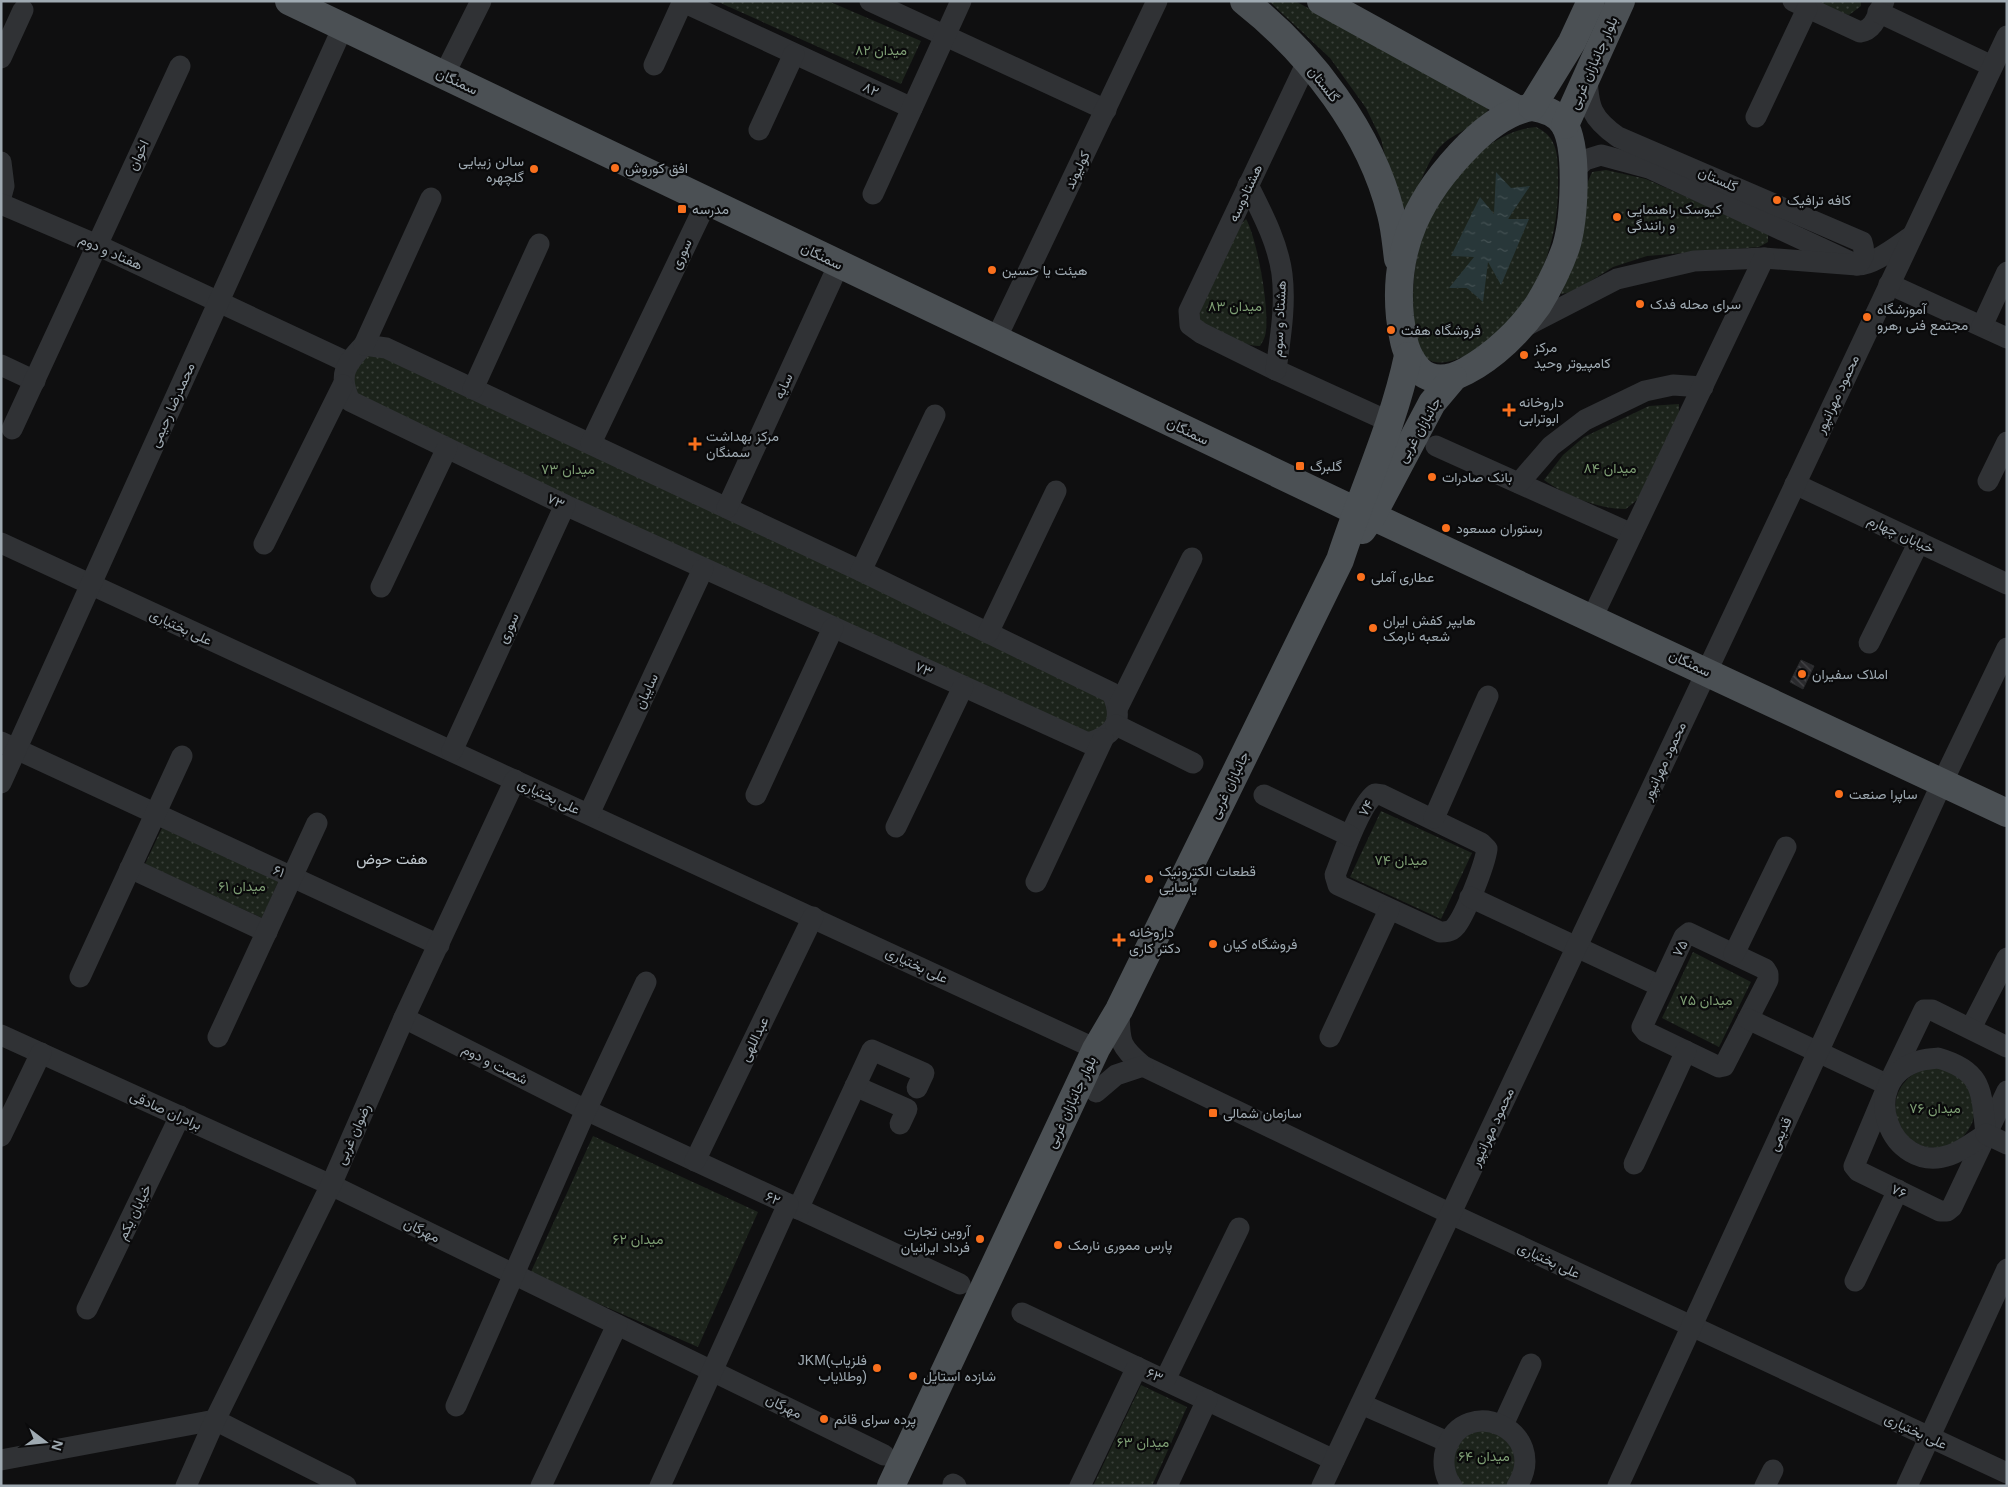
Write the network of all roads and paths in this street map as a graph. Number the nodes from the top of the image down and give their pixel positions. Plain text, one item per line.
1 (289, 1) edge
2 (482, 1) edge
3 (870, 1) edge
4 (961, 1) edge
5 (1157, 1) edge
6 (1244, 1) edge
7 (1591, 1) edge
8 (1621, 1) edge
9 (683, 2) edge
10 (1331, 4) edge
11 (1800, 5) edge
12 (1881, 7) edge
13 (23, 10) dead end
14 (343, 27) junction
15 (945, 36) junction
16 (2007, 36) edge
17 (794, 54) junction
18 (1, 58) edge
19 (1307, 62) junction
20 (654, 65) dead end
21 (180, 66) dead end
22 (1992, 66) junction
23 (1587, 74) junction
24 (444, 75) junction
25 (912, 108) junction
26 (1525, 108) junction
27 (1106, 110) junction
28 (1756, 117) dead end
29 (1565, 125) junction
30 (759, 130) dead end
31 (1, 162) edge
32 (1573, 171) junction
33 (1248, 185) junction
34 (873, 194) dead end
35 (1, 197) edge
36 (430, 198) dead end
37 (707, 200) junction
38 (1, 204) edge
39 (1912, 236) junction
40 (539, 244) dead end
41 (97, 245) junction
42 (1764, 258) junction
43 (838, 264) junction
44 (1857, 264) junction
45 (1400, 271) junction
46 (2007, 272) edge
47 (1890, 284) junction
48 (219, 302) junction
49 (1190, 325) joint
50 (1982, 326) junction
51 (1520, 328) junction
52 (2007, 338) edge
53 (996, 339) junction
54 (364, 345) junction
55 (1408, 356) junction
56 (347, 362) junction
57 (1, 365) edge
58 (1276, 370) junction
59 (1454, 378) junction
60 (34, 381) junction
61 (343, 385) junction
62 (1703, 387) junction
63 (473, 389) junction
64 (935, 415) dead end
65 (1390, 422) junction
66 (12, 429) dead end
67 (2007, 442) edge
68 (591, 444) junction
69 (1436, 446) dead end
70 (447, 448) junction
71 (1988, 481) dead end
72 (1519, 483) junction
73 (1795, 484) junction
74 (1056, 491) dead end
75 (565, 505) junction
76 (727, 508) junction
77 (1364, 514) junction
78 (1632, 534) junction
79 (1919, 542) junction
80 (1, 543) edge
81 (264, 544) dead end
82 (1192, 558) dead end
83 (703, 569) junction
84 (861, 571) junction
85 (2007, 584) edge
86 (90, 585) junction
87 (381, 587) dead end
88 (1592, 618) junction
89 (833, 628) junction
90 (988, 633) junction
91 (1869, 642) dead end
92 (2007, 648) edge
93 (1707, 671) junction
94 (963, 687) junction
95 (1488, 696) dead end
96 (1112, 724) junction
97 (9, 746) edge
98 (452, 751) junction
99 (182, 756) dead end
100 (1193, 763) dead end
101 (515, 780) junction
102 (1942, 782) junction
103 (1, 783) edge
104 (756, 795) dead end
105 (1264, 795) dead end
106 (2007, 813) edge
107 (155, 814) junction
108 (589, 814) junction
109 (1434, 818) junction
110 (317, 823) dead end
111 (896, 827) dead end
112 (1350, 836) junction
113 (1786, 847) dead end
114 (130, 868) junction
115 (292, 877) junction
116 (1036, 882) dead end
117 (1470, 897) junction
118 (1390, 910) junction
119 (813, 917) junction
120 (267, 932) junction
121 (439, 945) junction
122 (1577, 946) junction
123 (1734, 954) junction
124 (2007, 958) edge
125 (80, 977) dead end
126 (646, 982) dead end
127 (1660, 986) junction
128 (1119, 1010) junction
129 (404, 1018) junction
130 (1748, 1019) junction
131 (1971, 1028) junction
132 (1, 1034) edge
133 (218, 1037) dead end
134 (1330, 1037) dead end
135 (2007, 1047) edge
136 (1096, 1049) junction
137 (1686, 1051) junction
138 (40, 1053) junction
139 (1818, 1053) junction
140 (1143, 1066) junction
141 (1888, 1085) junction
142 (855, 1086) junction
143 (917, 1088) dead end
144 (2007, 1091) edge
145 (1096, 1092) junction
146 (586, 1110) junction
147 (180, 1116) junction
148 (900, 1124) dead end
149 (1986, 1134) junction
150 (1, 1136) edge
151 (2007, 1144) edge
152 (695, 1161) junction
153 (1634, 1164) dead end
154 (331, 1185) junction
155 (1898, 1190) junction
156 (793, 1207) junction
157 (1450, 1214) junction
158 (1238, 1228) dead end
159 (2007, 1269) edge
160 (513, 1275) junction
161 (1855, 1281) dead end
162 (960, 1284) dead end
163 (87, 1309) dead end
164 (1022, 1313) dead end
165 (617, 1325) junction
166 (1691, 1327) junction
167 (1531, 1364) dead end
168 (1137, 1367) junction
169 (712, 1370) junction
170 (1165, 1380) junction
171 (1207, 1400) junction
172 (1361, 1404) junction
173 (456, 1406) dead end
174 (216, 1420) junction
175 (1503, 1425) junction
176 (1929, 1437) junction
177 (1448, 1442) junction
178 (884, 1455) dead end
179 (1, 1460) edge
180 (1334, 1460) junction
181 (2007, 1473) edge
182 (1525, 1484) edge
183 (186, 1486) edge
184 (346, 1486) edge
185 (541, 1486) edge
186 (660, 1486) edge
187 (891, 1486) edge
188 (908, 1486) edge
189 (1080, 1486) edge
190 (1167, 1486) edge
191 (1322, 1486) edge
192 (1452, 1486) edge
193 (1618, 1486) edge
194 (1907, 1486) edge

1 - 14 main road, سمنگان
2 - 24 street
3 - 15 street
4 - 15 street
5 - 27 street, کولیوند
6 - 19 main road, گلستان
7 - 26 main road, بلوار جانبازان غربی
8 - 23 main road, بلوار جانبازان غربی
9 - 17 street, ۸۲
9 - 20 street
10 - 26 main road
11 - 12 street
11 - 28 street
12 - 22 street
13 - 18 street
14 - 24 main road, سمنگان
14 - 48 street, محمدرضا رحیمی
15 - 25 street
15 - 27 street
16 - 22 street, محمود مهرانپور
17 - 25 street, ۸۲
17 - 30 street
19 - 33 street, هشتادوسه
19 - 45 main road, گلستان
21 - 41 street, اخوان
22 - 39 street, محمود مهرانپور
23 - 29 main road, بلوار جانبازان غربی
23 - 44 street, گلستان
24 - 37 main road, سمنگان
25 - 34 street
26 - 29 main road
26 - 45 main road
27 - 53 street, کولیوند
29 - 32 main road, جانبازان غربی
31 - 35 street
32 - 44 street, گلستان
32 - 51 main road, جانبازان غربی
33 - 49 street, هشتادوسه
33 - 58 street, هشتاد و سوم
36 - 54 street
37 - 43 main road, سمنگان
37 - 68 street, سوری
38 - 41 street, هفتاد و دوم
39 - 44 street
39 - 47 street, محمود مهرانپور
40 - 63 street
41 - 48 street, هفتاد و دوم
41 - 60 street, اخوان
42 - 44 street
42 - 51 street
42 - 62 street
43 - 53 main road, سمنگان
43 - 76 street, سایه
45 - 55 main road
46 - 50 street
47 - 50 street
47 - 73 street, محمود مهرانپور
48 - 56 street, هفتاد و دوم
48 - 86 street, محمدرضا رحیمی
49 - 58 street, هشتاد و سوم
50 - 52 street
51 - 59 main road, جانبازان غربی
53 - 77 main road, سمنگان
54 - 56 street
54 - 63 street
55 - 59 main road
55 - 65 main road, جانبازان غربی
56 - 61 street
57 - 60 street
58 - 65 street, هشتاد و سوم
59 - 77 main road, جانبازان غربی
60 - 66 street, اخوان
61 - 70 street, ۷۳
61 - 81 street
62 - 72 street
62 - 78 street
63 - 68 street
64 - 84 street
65 - 77 main road, جانبازان غربی
67 - 71 street
68 - 76 street
69 - 72 street
70 - 75 street, ۷۳
70 - 87 street
72 - 78 street
73 - 79 street, خیابان چهارم
73 - 93 street, محمود مهرانپور
74 - 90 street
75 - 83 street, ۷۳
75 - 98 street, سوری
76 - 84 street
77 - 88 main road, سمنگان
77 - 128 main road, جانبازان غربی
78 - 88 street
79 - 85 street, خیابان چهارم
79 - 91 street
80 - 86 street, علی بختیاری
82 - 96 street
83 - 89 street, ۷۳
83 - 108 street, سایبان
84 - 90 street
86 - 97 street, محمدرضا رحیمی
86 - 98 street, علی بختیاری
88 - 93 main road, سمنگان
89 - 94 street, ۷۳
89 - 104 street
90 - 96 street
92 - 102 street, قدیمی
93 - 102 main road, سمنگان
93 - 122 street, محمود مهرانپور
94 - 96 street, ۷۳
94 - 111 street
95 - 109 street
96 - 100 street
96 - 116 street
97 - 103 street, محمدرضا رحیمی
97 - 107 street, ۶۱
98 - 101 street, علی بختیاری
99 - 107 street
101 - 108 street, علی بختیاری
101 - 121 street, رضوان غربی
102 - 106 main road, سمنگان
102 - 139 street, قدیمی
105 - 112 street
107 - 114 street
107 - 115 street, ۶۱
108 - 119 street, علی بختیاری
109 - 112 street, ۷۴
109 - 117 street, ۷۴
110 - 115 street
112 - 118 street, ۷۴
113 - 123 street
114 - 120 street
114 - 125 street
115 - 120 street, ۶۱
115 - 121 street
117 - 118 street, ۷۴
117 - 122 street
118 - 134 street
119 - 136 street, علی بختیاری
119 - 152 street, عبداللهی
120 - 133 street, ۶۱
121 - 129 street, رضوان غربی
122 - 127 street
122 - 157 street, محمود مهرانپور
123 - 127 street, ۷۵
123 - 130 street, ۷۵
124 - 131 street
126 - 146 street
127 - 137 street, ۷۵
128 - 136 main road, جانبازان غربی
128 - 140 street, جانبازان غربی
129 - 146 street, شصت و دوم
129 - 154 street, رضوان غربی
130 - 137 street, ۷۵
130 - 139 street
131 - 135 street, ۷۶
131 - 141 street, ۷۶
132 - 138 street, برادران صادقی
136 - 145 main road, بلوار جانبازان غربی
136 - 187 main road, بلوار جانبازان غربی
137 - 153 street
138 - 147 street, برادران صادقی
138 - 150 street
139 - 141 street
139 - 166 street, قدیمی
140 - 145 street
140 - 157 street, علی بختیاری
141 - 149 street, ۷۶
141 - 149 street, ۷۶
141 - 155 street, ۷۶
142 - 143 street
142 - 148 street
142 - 156 street
144 - 149 street, ۷۶
145 - 188 main road, بلوار جانبازان غربی
146 - 152 street, ۶۲
146 - 160 street
147 - 154 street, برادران صادقی
147 - 163 street, خیابان یکم
149 - 151 street
149 - 155 street, ۷۶
152 - 156 street, ۶۲
154 - 160 street, مهرگان
154 - 174 street, رضوان غربی
155 - 161 street
156 - 162 street
156 - 169 street, ۶۲
157 - 166 street, علی بختیاری
157 - 172 street, محمود مهرانپور
158 - 170 street
159 - 176 street
160 - 165 street
160 - 173 street
164 - 168 street
165 - 169 street
165 - 185 street
166 - 176 street, علی بختیاری
166 - 193 street, قدیمی
167 - 175 street
168 - 170 street, ۶۳
168 - 189 street, ۶۳
169 - 178 street, مهرگان
169 - 186 street, ۶۲
170 - 171 street, ۶۳
171 - 180 street, ۶۳
171 - 190 street
172 - 177 street
172 - 180 street, محمود مهرانپور
174 - 179 street
174 - 183 street, رضوان غربی
174 - 184 street
175 - 177 street
175 - 182 street
176 - 181 street, علی بختیاری
176 - 194 street
177 - 192 street
180 - 191 street, محمود مهرانپور

